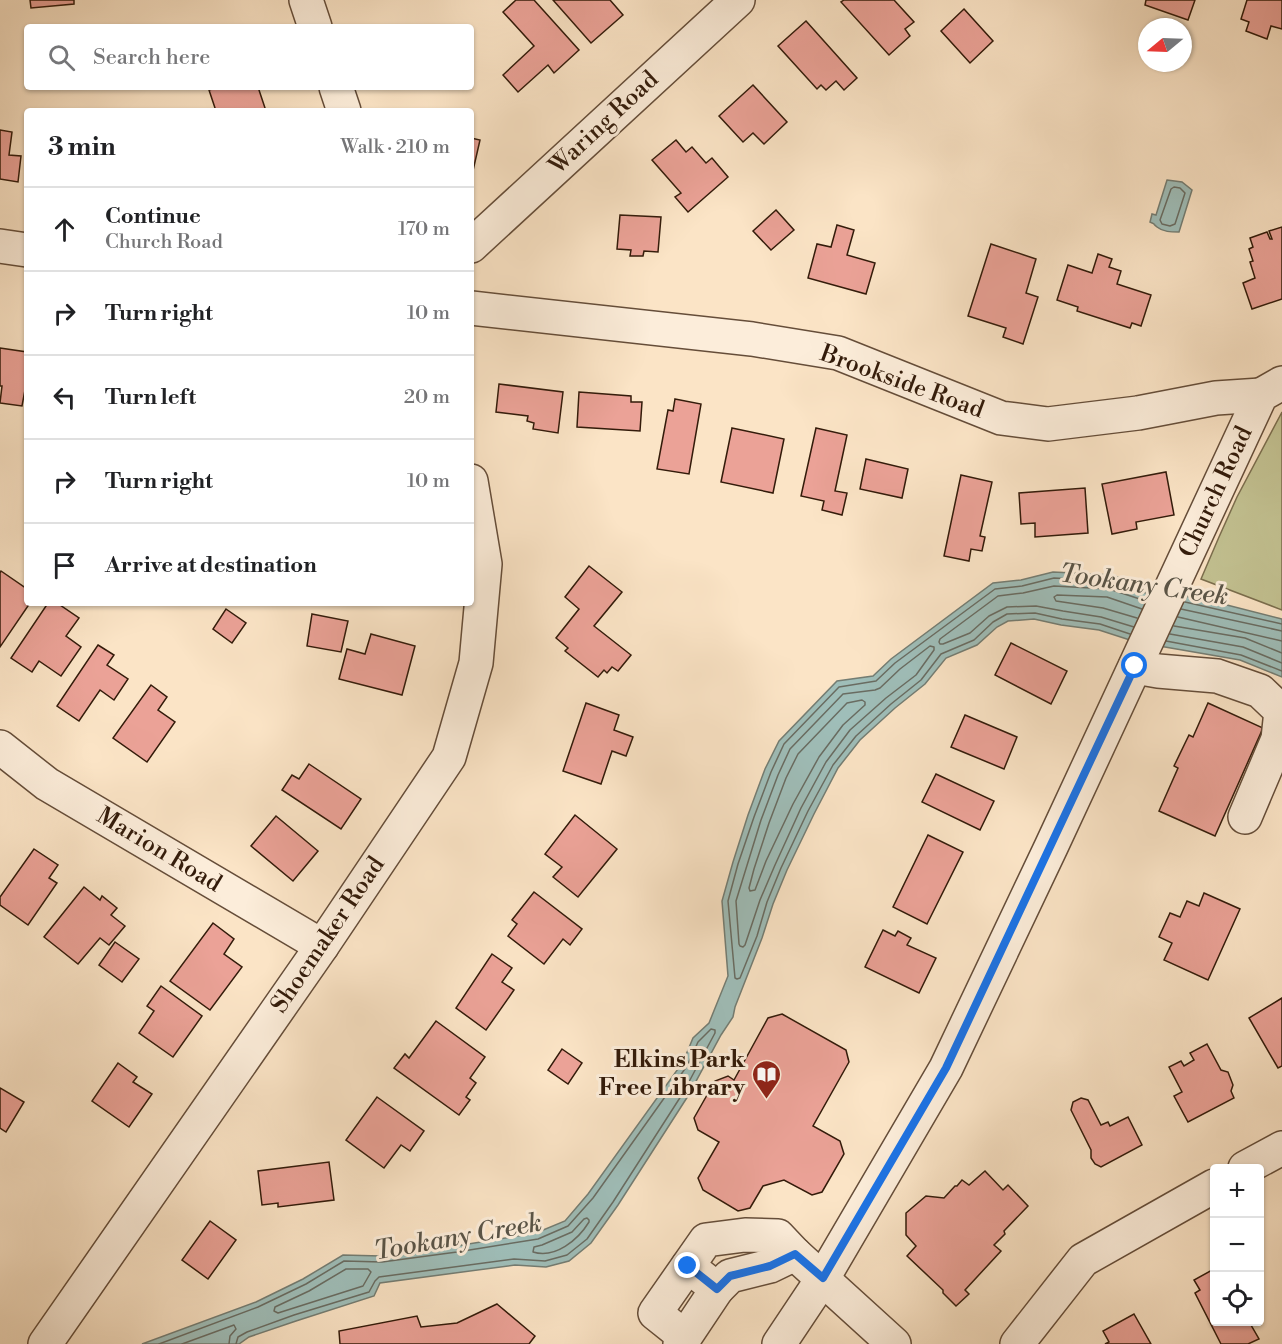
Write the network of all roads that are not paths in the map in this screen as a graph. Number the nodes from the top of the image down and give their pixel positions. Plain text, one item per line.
1 (306, 0) edge
2 (738, 0) edge
3 (314, 24) edge
4 (337, 90) edge
5 (343, 108) edge
6 (474, 243) edge
7 (0, 246) edge
8 (24, 250) edge
9 (474, 308) edge
10 (1272, 389) edge
11 (474, 499) edge
12 (1140, 656) junction
13 (0, 747) edge
14 (1245, 817) dead end
15 (322, 946) junction
16 (1282, 1148) edge
17 (1252, 1164) edge
18 (1210, 1189) edge
19 (795, 1254) junction
20 (688, 1266) junction
21 (823, 1278) junction
22 (717, 1289) junction
23 (683, 1340) edge
24 (45, 1344) edge
25 (779, 1344) edge
26 (894, 1344) edge
27 (1017, 1344) edge

1 - 3 street
2 - 6 street, Waring Road
4 - 5 street
7 - 8 street
9 - 10 street, Brookside Road
10 - 12 street, Church Road
11 - 15 street, Shoemaker Road
12 - 14 street
12 - 21 street, Church Road
13 - 15 street, Marion Road
15 - 24 street, Shoemaker Road
16 - 17 street
18 - 27 street
19 - 20 street
19 - 21 street
19 - 22 street
20 - 22 street
20 - 23 street
21 - 25 street, Church Road
21 - 26 street
22 - 23 street

